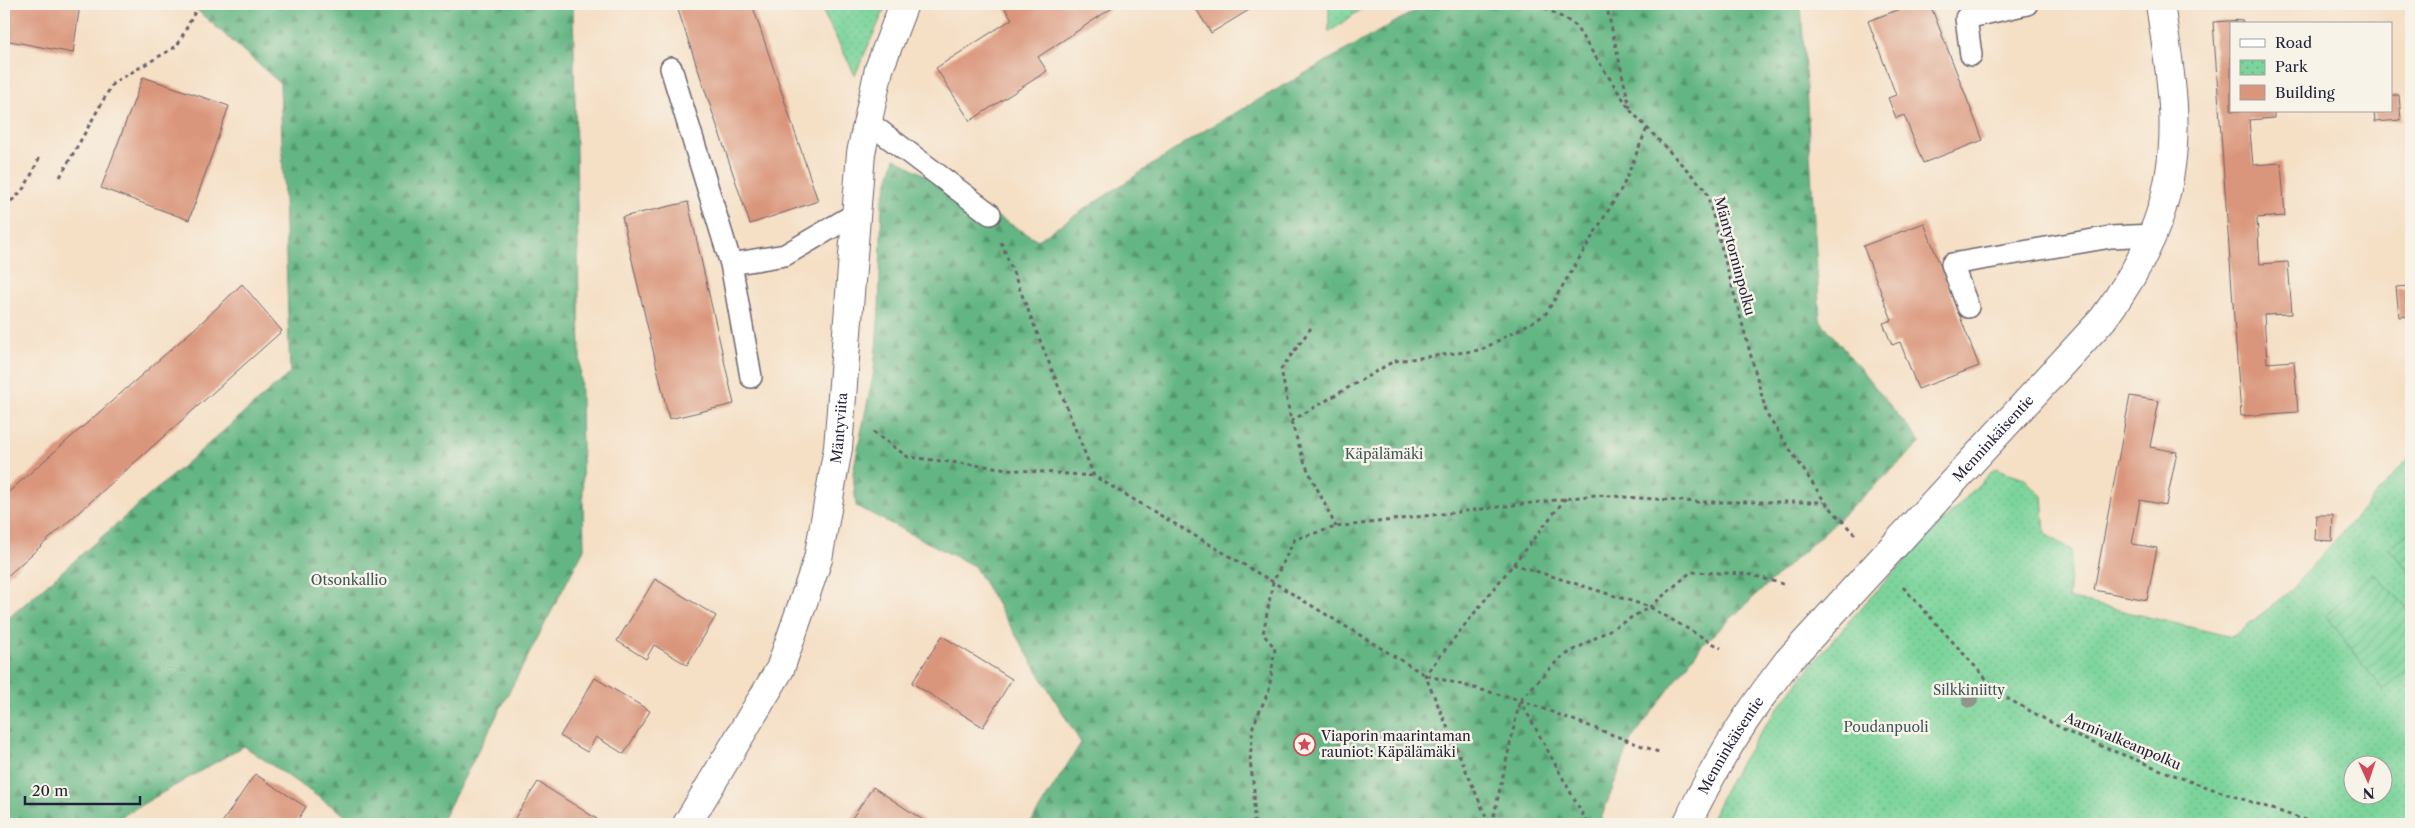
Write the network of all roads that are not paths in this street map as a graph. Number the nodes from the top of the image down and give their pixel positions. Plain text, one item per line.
1 (904, 4) edge
2 (2027, 4) edge
3 (2160, 4) edge
4 (1971, 55) dead end
5 (671, 68) dead end
6 (868, 122) junction
7 (856, 214) junction
8 (990, 214) road end
9 (2153, 235) junction
10 (731, 264) junction
11 (1968, 307) dead end
12 (751, 377) dead end
13 (686, 824) edge
14 (1688, 824) edge

1 - 6 street, Mäntyviita
2 - 4 lane
3 - 9 street, Menninkäisentie
5 - 10 lane
6 - 7 street, Mäntyviita
6 - 8 lane
7 - 10 lane
7 - 13 street, Mäntyviita
9 - 11 lane
9 - 14 street, Menninkäisentie
10 - 12 lane

